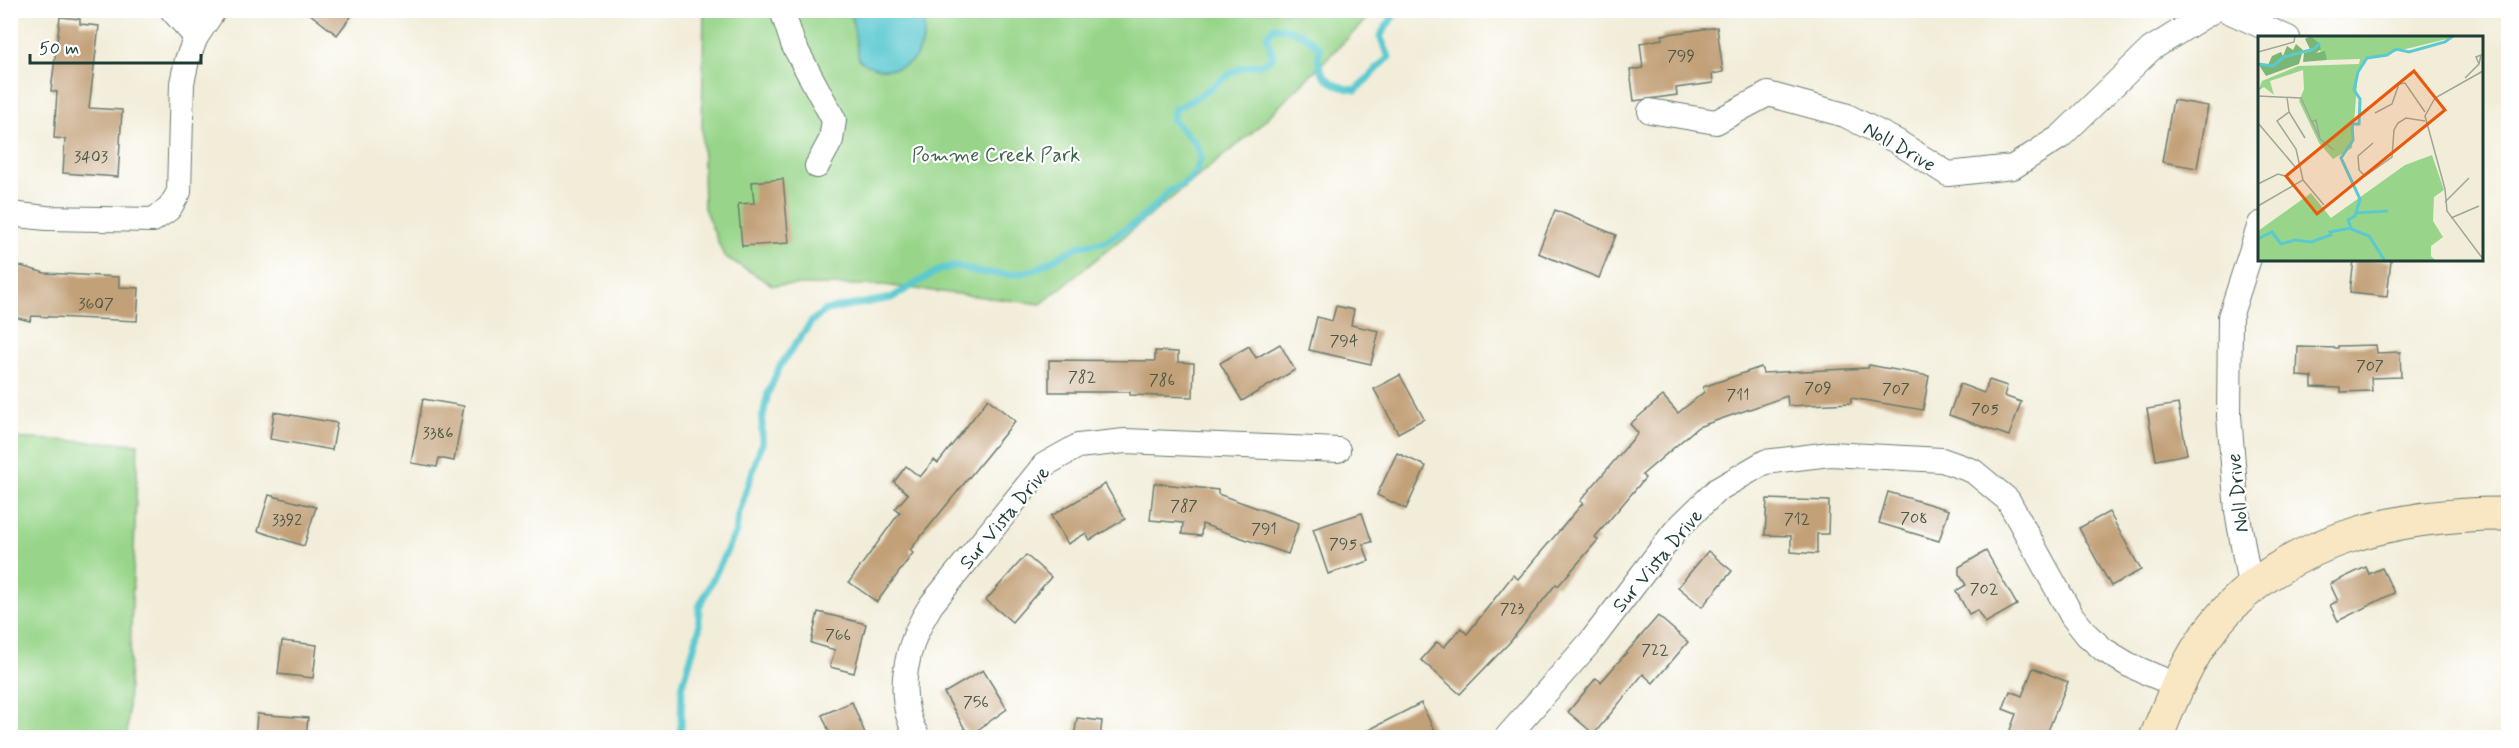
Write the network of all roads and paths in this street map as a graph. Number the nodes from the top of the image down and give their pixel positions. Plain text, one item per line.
1 (172, 10) edge
2 (214, 10) edge
3 (782, 10) edge
4 (2214, 10) edge
5 (2226, 10) edge
6 (2284, 36) edge
7 (196, 38) junction
8 (1650, 111) dead end
9 (817, 166) dead end
10 (10, 214) edge
11 (2258, 227) edge
12 (1338, 450) dead end
13 (2508, 514) edge
14 (2250, 586) junction
15 (2178, 686) junction
16 (918, 738) edge
17 (1506, 738) edge
18 (2156, 738) edge

1 - 7 street
2 - 7 street
3 - 9 street
4 - 8 street, Noll Drive
5 - 6 street
7 - 10 street
11 - 14 street, Noll Drive
12 - 16 street, Sur Vista Drive
13 - 14 street
14 - 15 street
15 - 17 street, Sur Vista Drive
15 - 18 street

